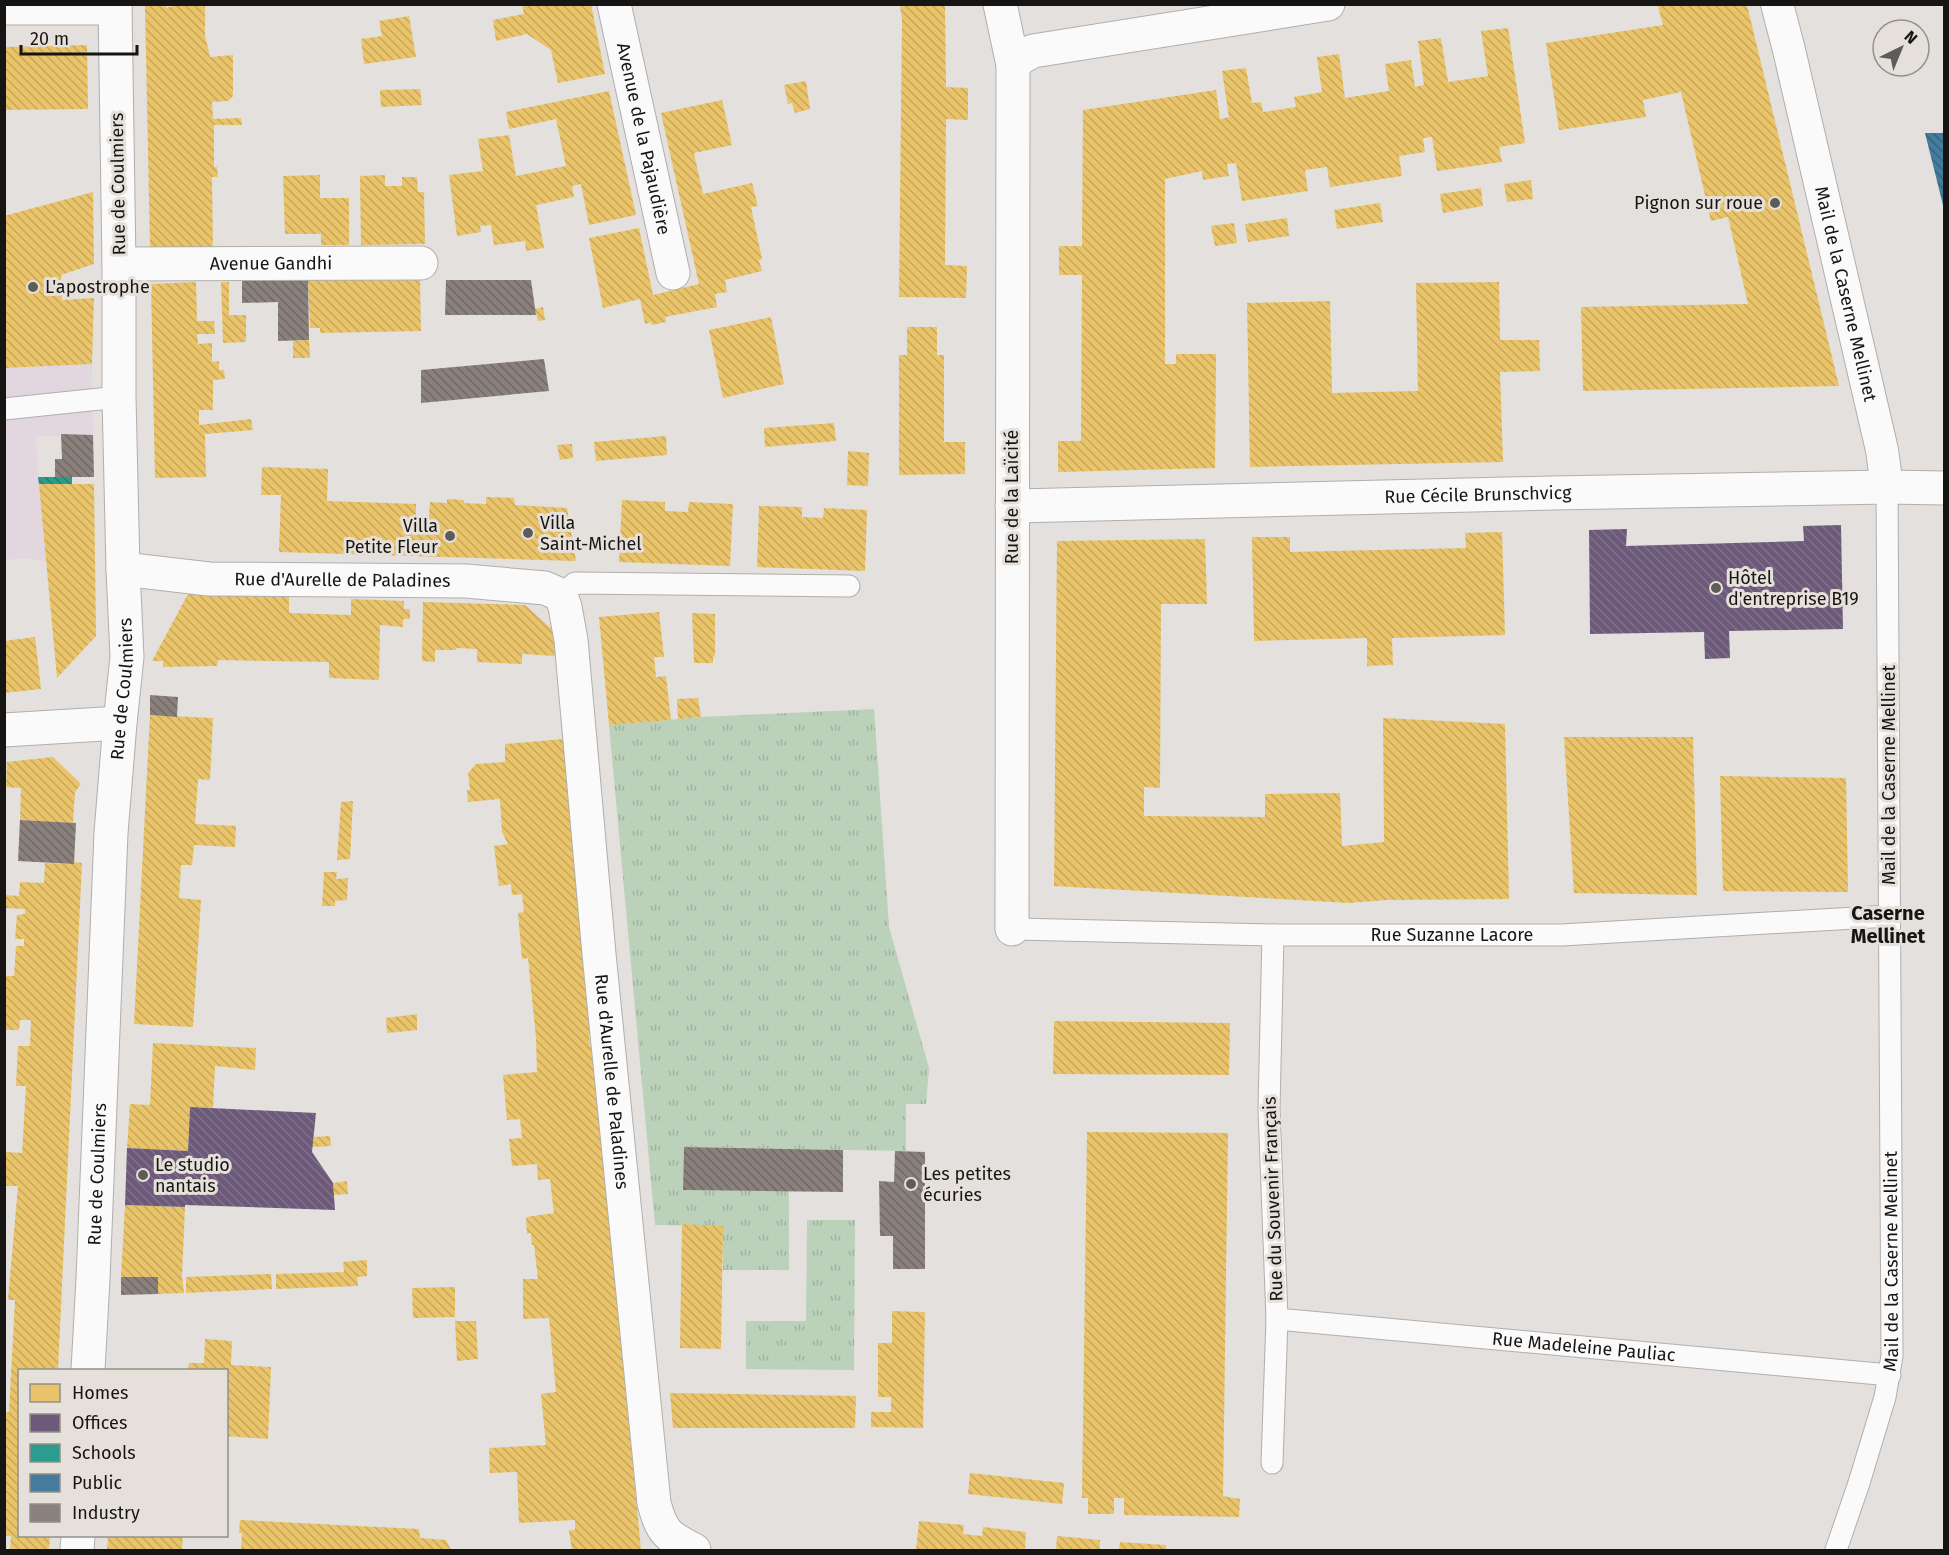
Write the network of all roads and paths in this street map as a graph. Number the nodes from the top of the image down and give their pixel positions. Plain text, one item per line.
1 (614, 4) edge
2 (1000, 4) edge
3 (1328, 4) edge
4 (1777, 4) edge
5 (115, 6) edge
6 (4, 8) edge
7 (1013, 65) junction
8 (421, 262) dead end
9 (119, 264) junction
10 (673, 273) dead end
11 (119, 397) junction
12 (4, 410) edge
13 (1887, 487) junction
14 (1944, 488) edge
15 (1012, 506) junction
16 (123, 569) junction
17 (849, 586) dead end
18 (561, 595) junction
19 (120, 723) junction
20 (4, 730) edge
21 (1889, 916) junction
22 (1012, 929) joint
23 (1273, 934) junction
24 (1277, 1319) junction
25 (88, 1369) edge
26 (1890, 1375) junction
27 (1272, 1463) dead end
28 (694, 1551) edge
29 (1836, 1551) edge

1 - 10 street, Avenue de la Pajaudière
2 - 7 street, Rue de la Laïcité
3 - 7 street
4 - 13 street, Mail de la Caserne Mellinet
5 - 6 street
5 - 9 street, Rue de Coulmiers
7 - 15 street, Rue de la Laïcité
8 - 9 street, Avenue Gandhi
9 - 11 street, Rue de Coulmiers
11 - 12 lane
11 - 16 street, Rue de Coulmiers
13 - 14 street, Rue Cécile Brunschvicg
13 - 15 street, Rue Cécile Brunschvicg
13 - 21 lane, Mail de la Caserne Mellinet
15 - 22 street, Rue de la Laïcité
16 - 18 street, Rue d'Aurelle de Paladines
16 - 19 street, Rue de Coulmiers
17 - 18 lane
18 - 28 street, Rue d'Aurelle de Paladines
19 - 20 street
19 - 25 street, Rue de Coulmiers
21 - 23 lane, Rue Suzanne Lacore
21 - 26 lane, Mail de la Caserne Mellinet
22 - 23 lane, Rue Suzanne Lacore
23 - 24 lane, Rue du Souvenir Français
24 - 26 lane, Rue Madeleine Pauliac
24 - 27 lane, Rue du Souvenir Français
26 - 29 lane, Mail de la Caserne Mellinet

